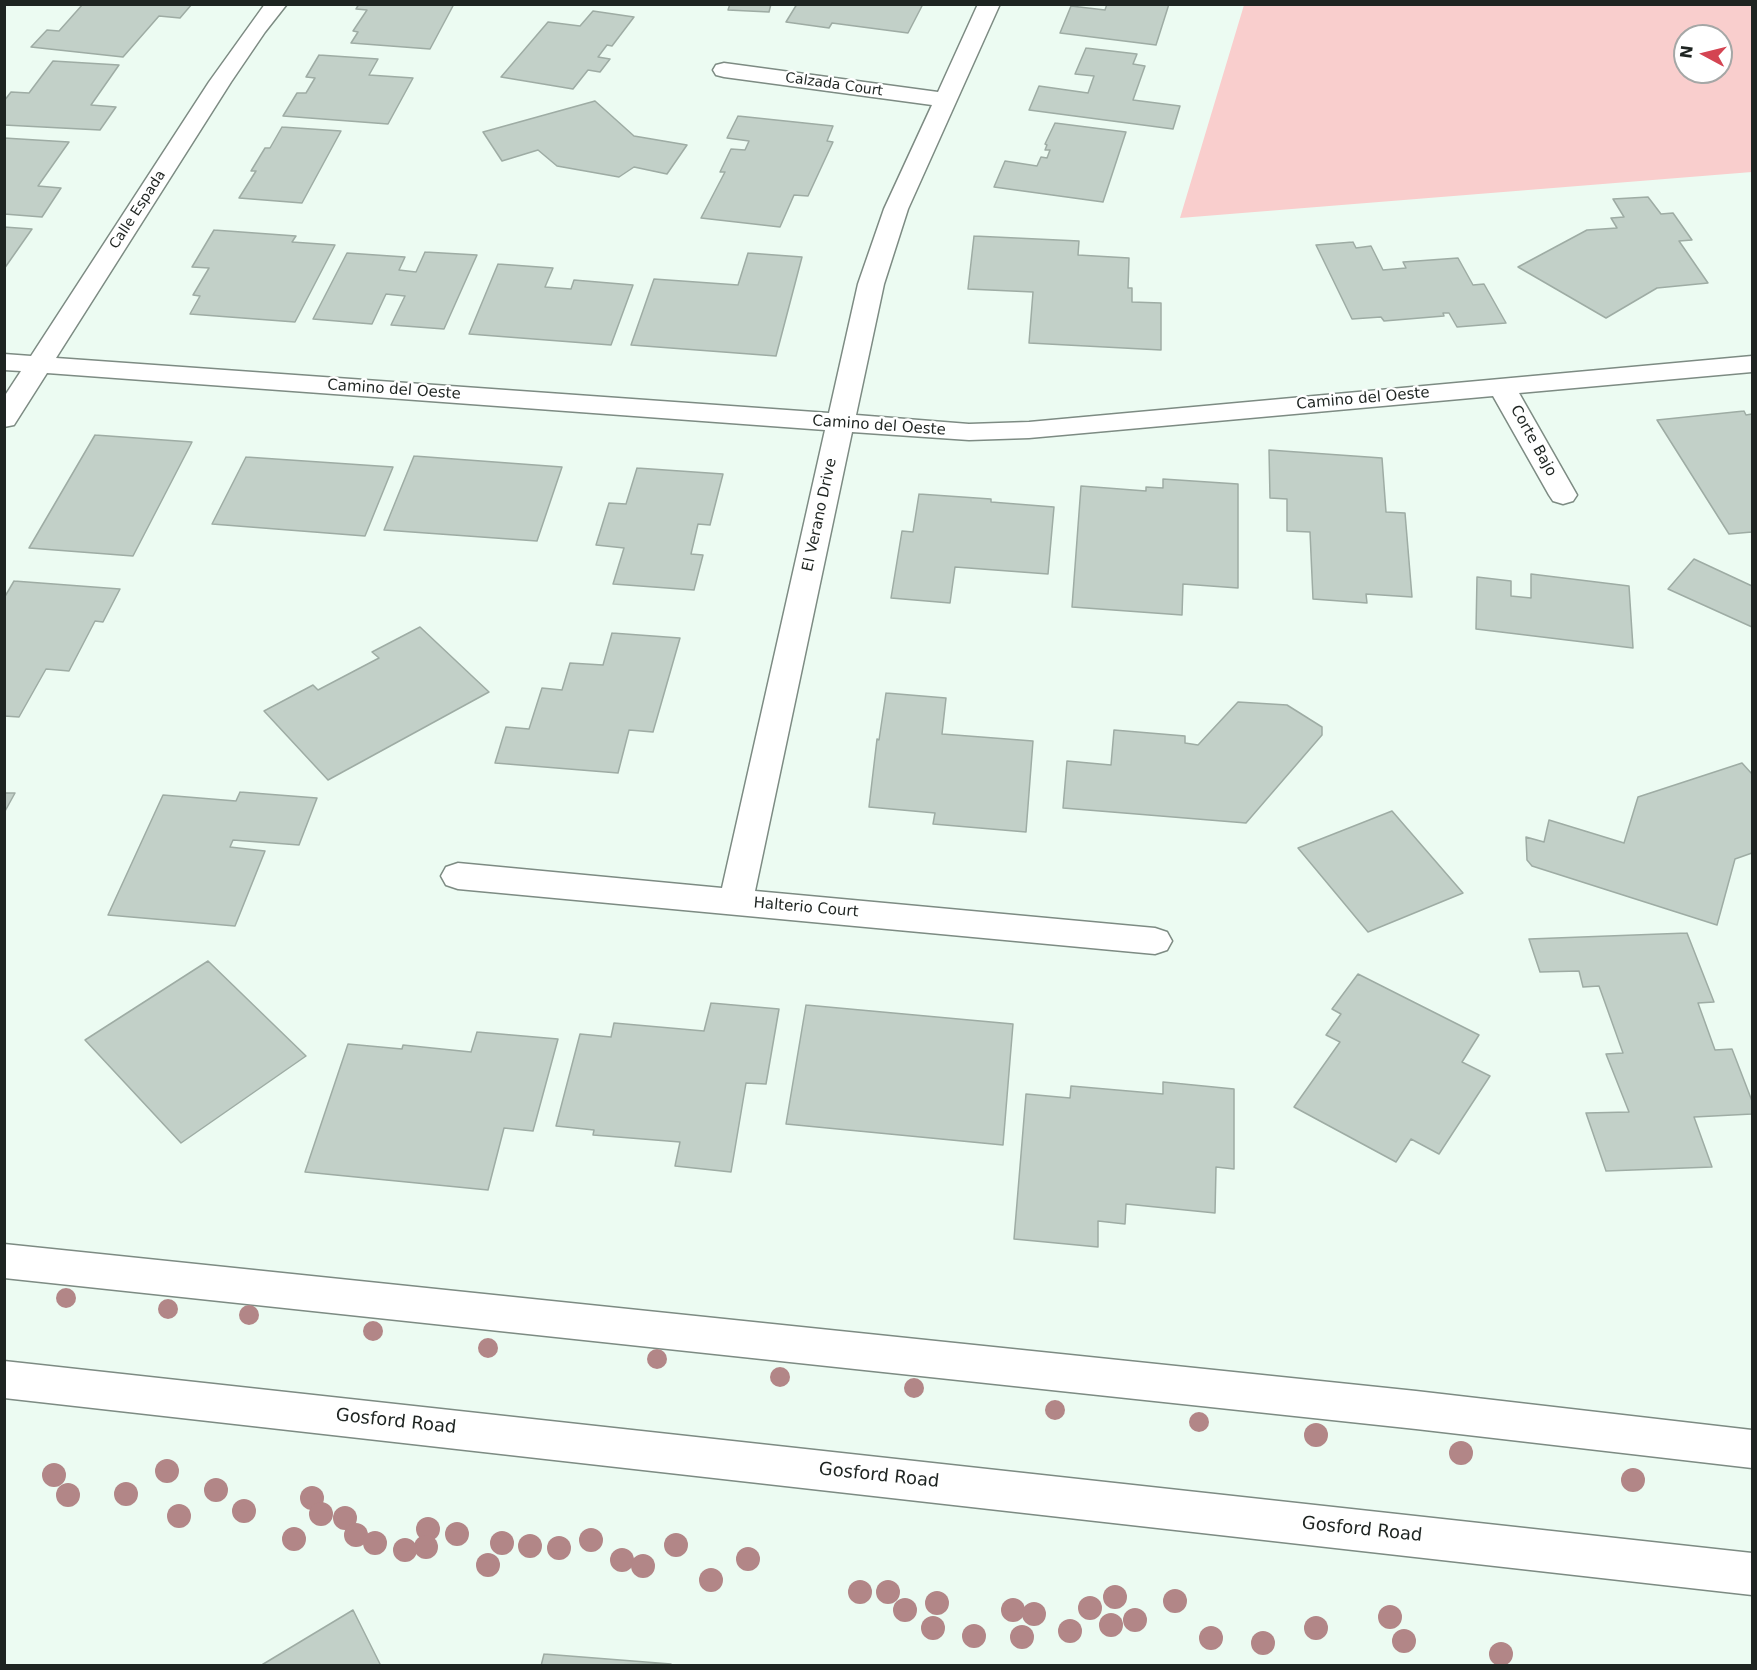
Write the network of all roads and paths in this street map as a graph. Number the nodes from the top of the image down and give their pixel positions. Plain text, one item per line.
1 (277, 4) edge
2 (989, 4) edge
3 (724, 70) dead end
4 (944, 100) junction
5 (4, 362) edge
6 (39, 364) junction
7 (1752, 364) edge
8 (1502, 387) junction
9 (4, 419) edge
10 (840, 423) junction
11 (1563, 495) dead end
12 (458, 876) dead end
13 (736, 902) junction
14 (1155, 941) dead end
15 (4, 1261) edge
16 (4, 1379) edge
17 (1752, 1449) edge
18 (1752, 1574) edge

1 - 6 street, Calle Espada
2 - 4 street, El Verano Drive
3 - 4 street, Calzada Court
4 - 10 street, El Verano Drive
5 - 6 street, Camino del Oeste
6 - 9 street, Calle Espada
6 - 10 street, Camino del Oeste
7 - 8 street, Camino del Oeste
8 - 10 street, Camino del Oeste
8 - 11 street, Corte Bajo
10 - 13 street, El Verano Drive
12 - 13 street, Halterio Court
13 - 14 street, Halterio Court
15 - 17 street
16 - 18 street, Gosford Road

